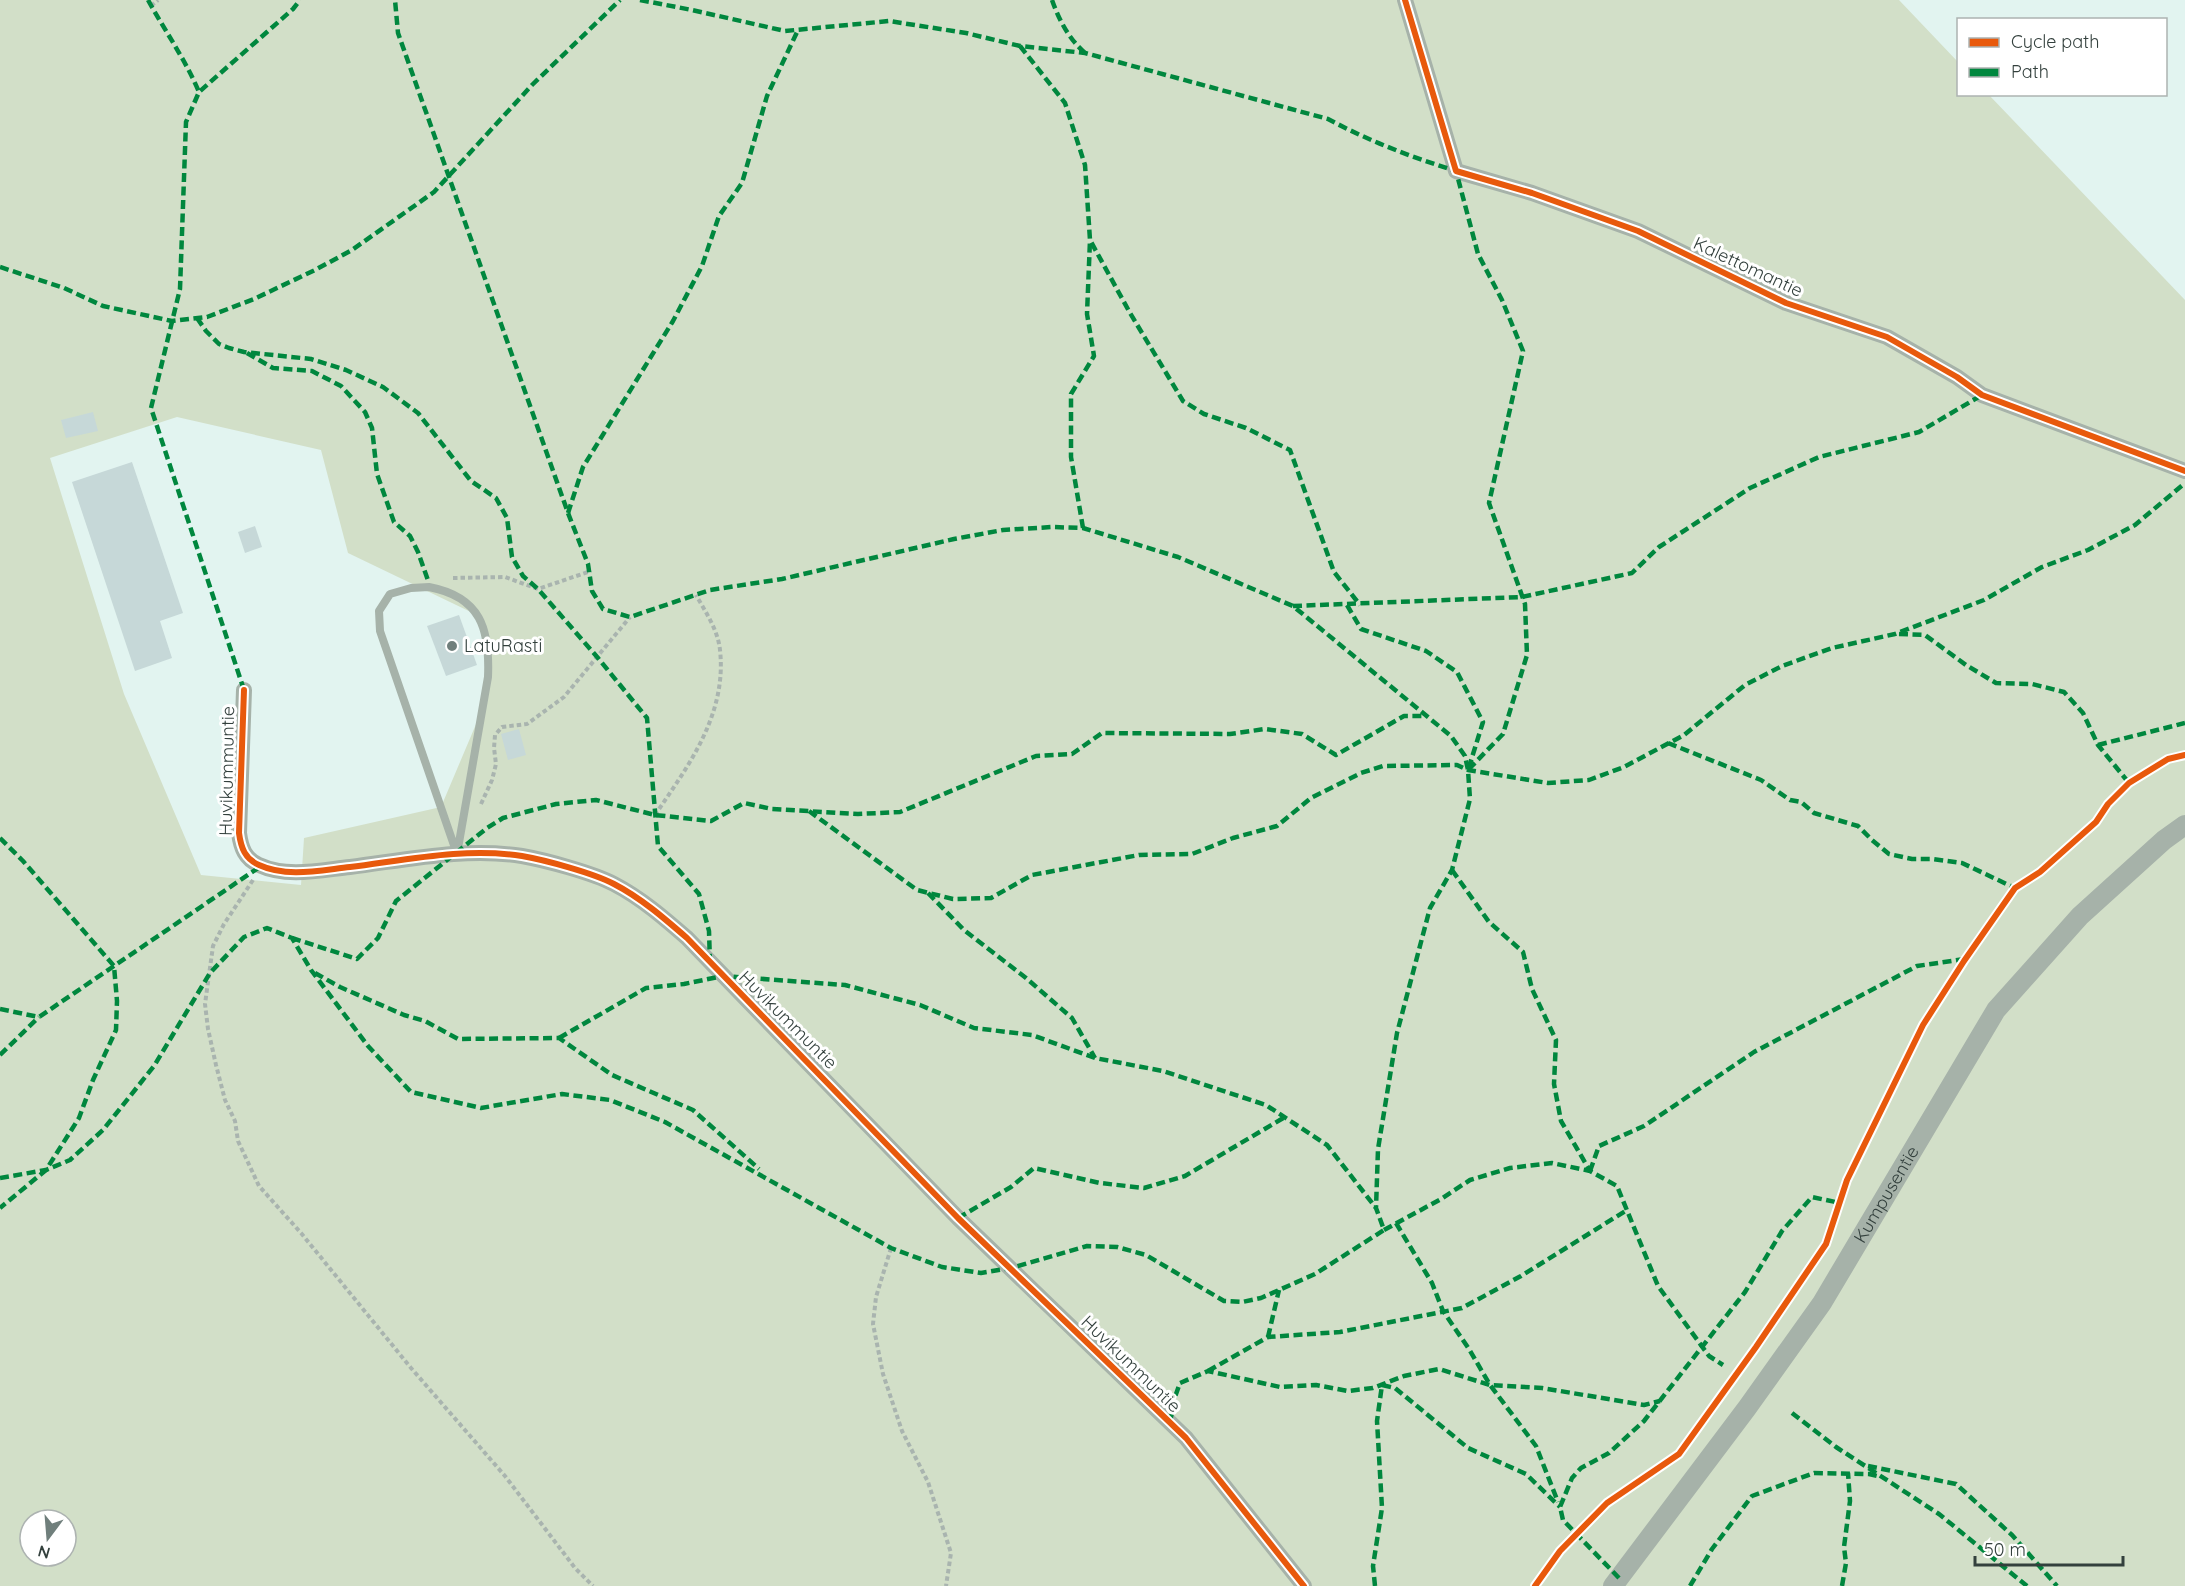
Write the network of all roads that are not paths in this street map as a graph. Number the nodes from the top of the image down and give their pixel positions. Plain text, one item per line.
1 (1405, 0) edge
2 (2185, 471) edge
3 (244, 690) dead end
4 (2185, 825) edge
5 (457, 854) junction
6 (1619, 1583) edge
7 (1304, 1586) edge

1 - 2 street, Kalettomantie
3 - 5 street, Huvikummuntie
4 - 6 street, Kumpusentie
5 - 5 lane
5 - 7 street, Huvikummuntie

